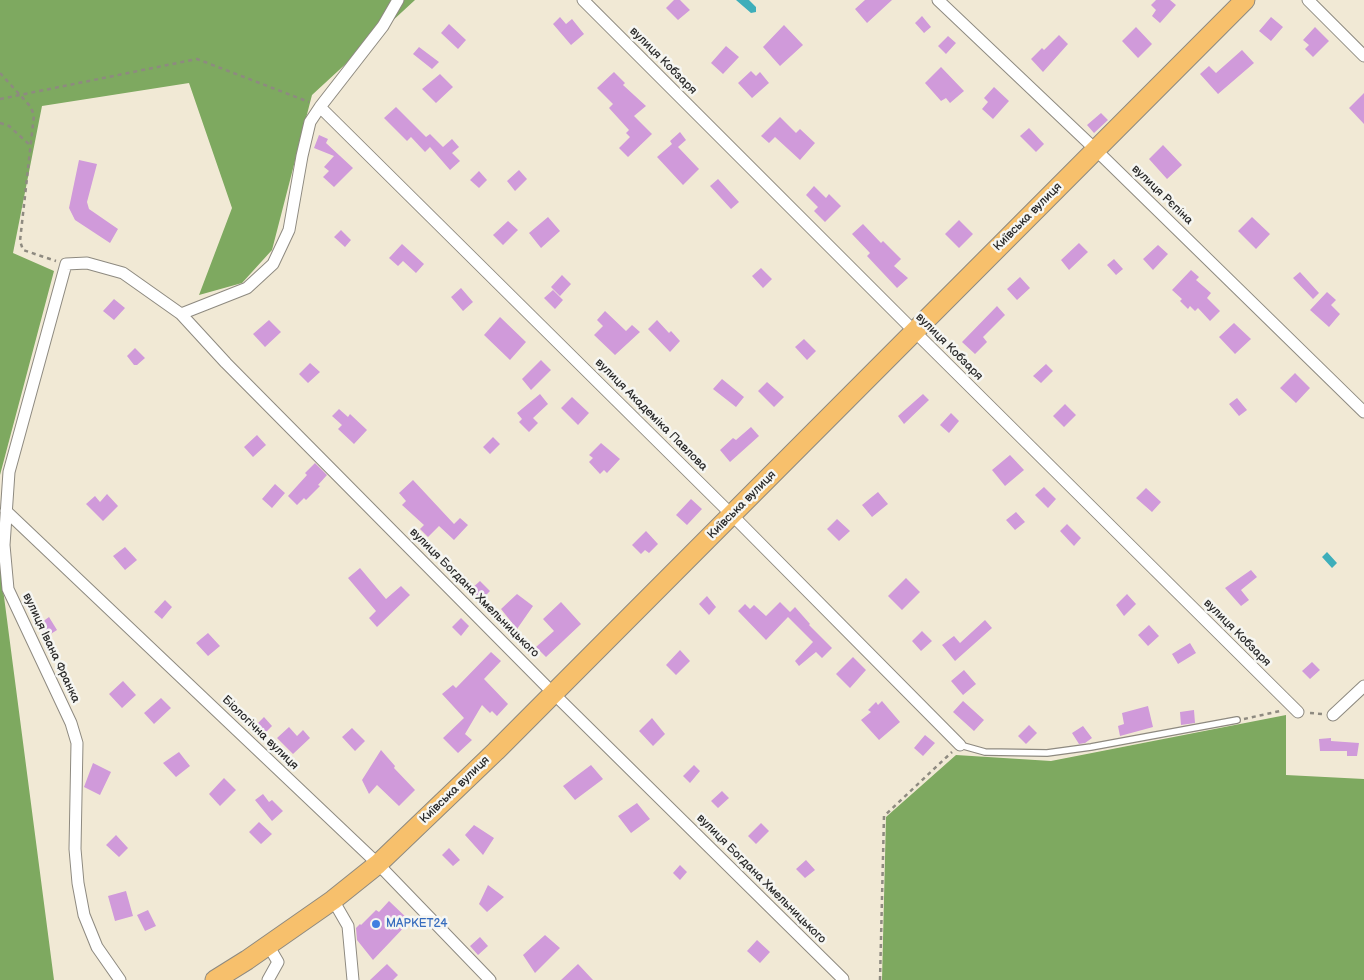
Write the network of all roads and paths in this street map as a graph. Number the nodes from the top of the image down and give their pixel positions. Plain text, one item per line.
1 (398, 0) edge
2 (583, 0) edge
3 (938, 0) edge
4 (1245, 0) edge
5 (1308, 0) edge
6 (1364, 56) edge
7 (0, 73) edge
8 (20, 95) junction
9 (0, 99) edge
10 (320, 107) junction
11 (0, 123) edge
12 (31, 146) junction
13 (1096, 150) junction
14 (66, 264) junction
15 (181, 314) junction
16 (914, 331) junction
17 (1364, 412) edge
18 (6, 511) junction
19 (732, 515) junction
20 (1364, 686) edge
21 (553, 693) junction
22 (1296, 710) junction
23 (1333, 715) joint
24 (1237, 720) joint
25 (960, 745) junction
26 (378, 864) junction
27 (333, 900) junction
28 (268, 945) junction
29 (843, 978) dead end
30 (120, 980) edge
31 (214, 980) edge
32 (268, 980) edge
33 (353, 980) edge
34 (490, 980) edge
35 (880, 980) edge

1 - 10 street
2 - 16 street, вулиця Кобзаря
3 - 13 street, вулиця Рєпіна
4 - 13 highway, Київська вулиця
5 - 6 street
7 - 8 path
8 - 9 path
8 - 10 path
8 - 12 path
10 - 15 street
10 - 19 street, вулиця Академіка Павлова
11 - 12 path
12 - 14 path
13 - 16 highway, Київська вулиця
13 - 17 street, вулиця Рєпіна
14 - 15 street, вулиця Богдана Хмельницького
14 - 18 street, вулиця Івана Франка
15 - 21 street, вулиця Богдана Хмельницького
16 - 19 highway, Київська вулиця
16 - 22 street, вулиця Кобзаря
18 - 26 street, Біологічна вулиця
18 - 30 street, вулиця Івана Франка
19 - 21 highway, Київська вулиця
19 - 25 street, вулиця Академіка Павлова
20 - 23 street
21 - 26 highway, Київська вулиця
21 - 29 street, вулиця Богдана Хмельницького
22 - 23 path
22 - 24 path
24 - 25 lane
25 - 35 path
26 - 27 highway, Київська вулиця
26 - 34 street, Біологічна вулиця
27 - 28 highway, Київська вулиця
27 - 33 street
28 - 31 highway, Київська вулиця
28 - 32 street

